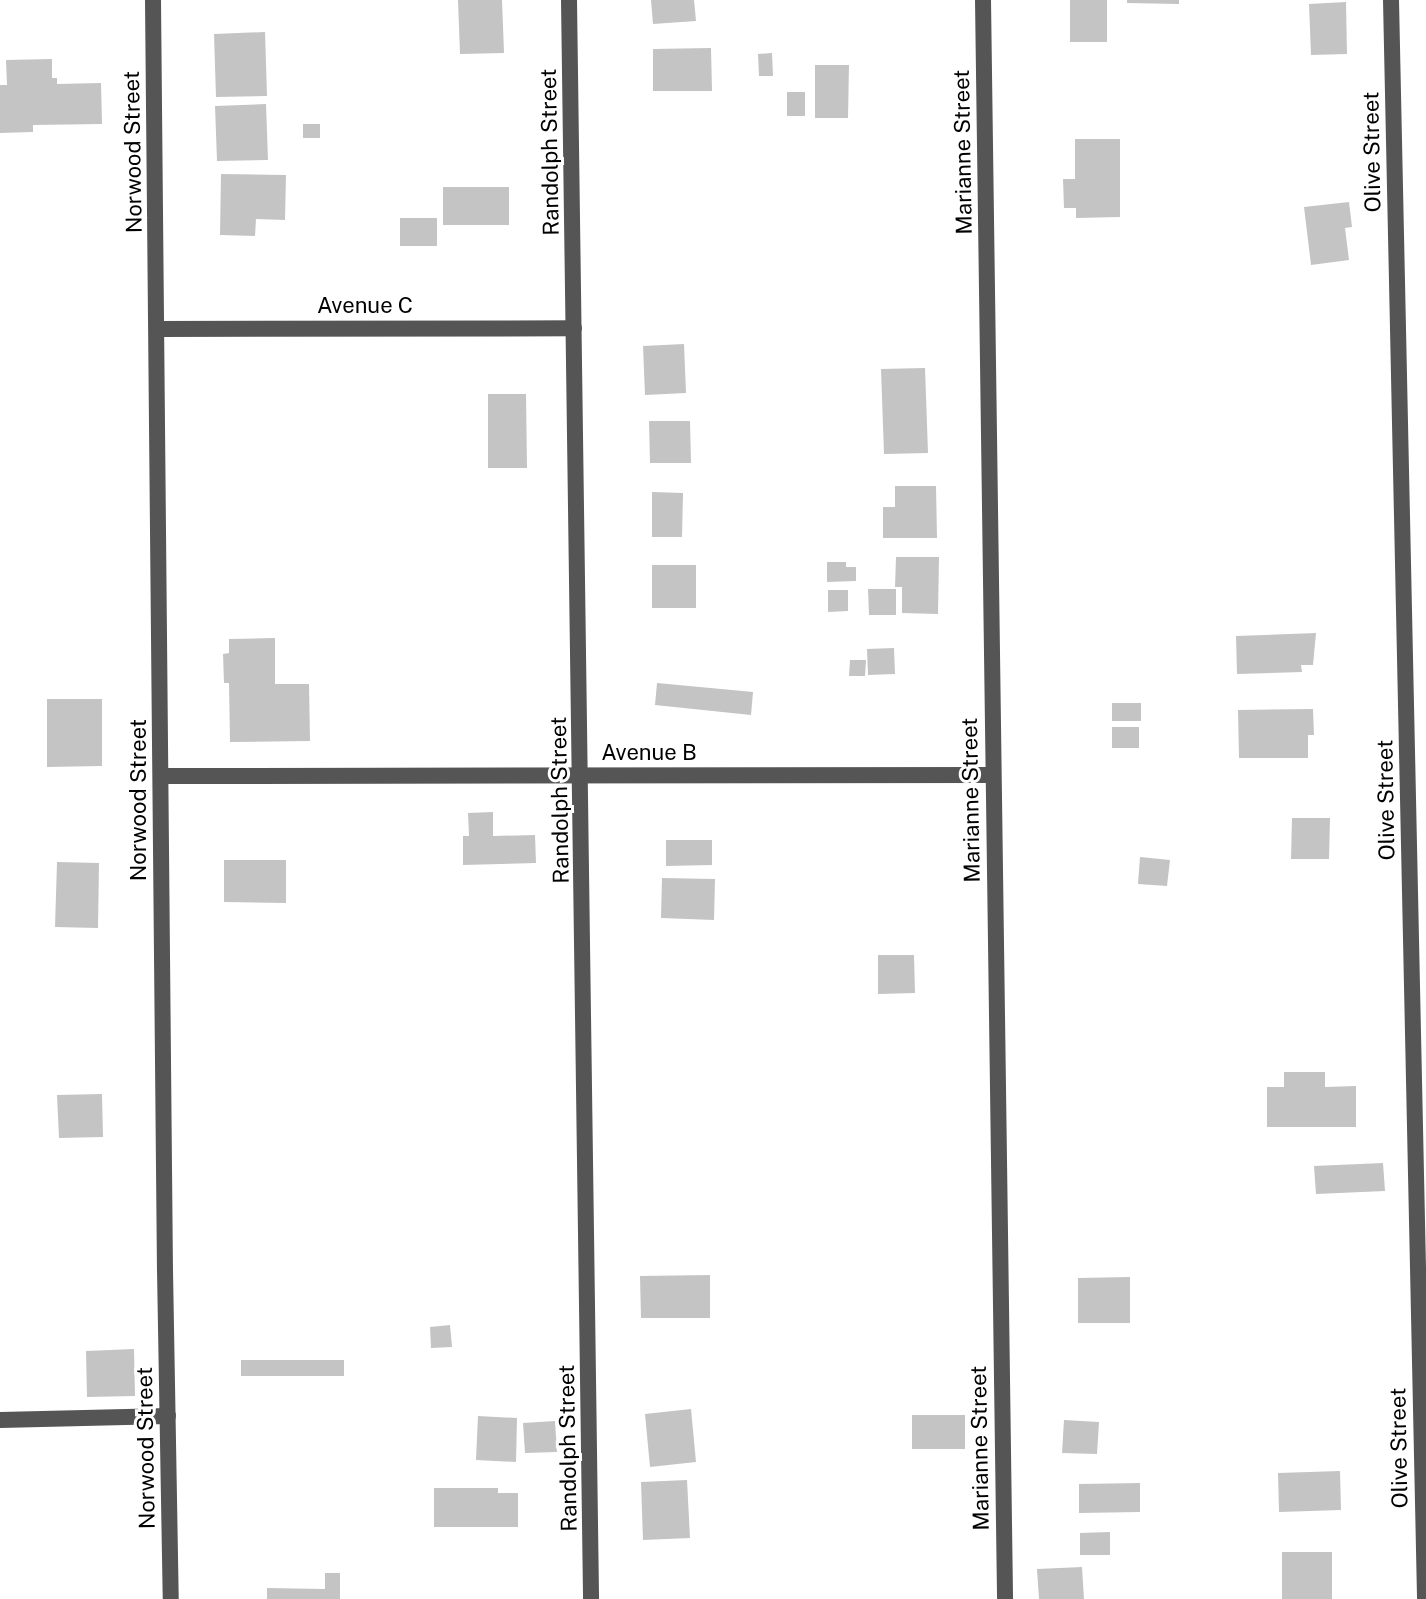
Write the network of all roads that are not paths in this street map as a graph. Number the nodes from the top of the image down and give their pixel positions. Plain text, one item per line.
1 (153, 0) edge
2 (569, 0) edge
3 (983, 0) edge
4 (1391, 0) edge
5 (574, 328) junction
6 (157, 329) junction
7 (582, 775) junction
8 (993, 775) junction
9 (161, 776) junction
10 (168, 1416) junction
11 (0, 1420) edge
12 (171, 1599) edge
13 (591, 1599) edge
14 (1005, 1599) edge
15 (1425, 1599) edge

1 - 6 street, Norwood Street
2 - 5 street, Randolph Street
3 - 8 street, Marianne Street
4 - 15 street, Olive Street
5 - 6 street, Avenue C
5 - 7 street, Randolph Street
6 - 9 street, Norwood Street
7 - 8 street, Avenue B
7 - 9 street, Avenue B
7 - 13 street, Randolph Street
8 - 14 street, Marianne Street
9 - 10 street, Norwood Street
10 - 11 street
10 - 12 street, Norwood Street

